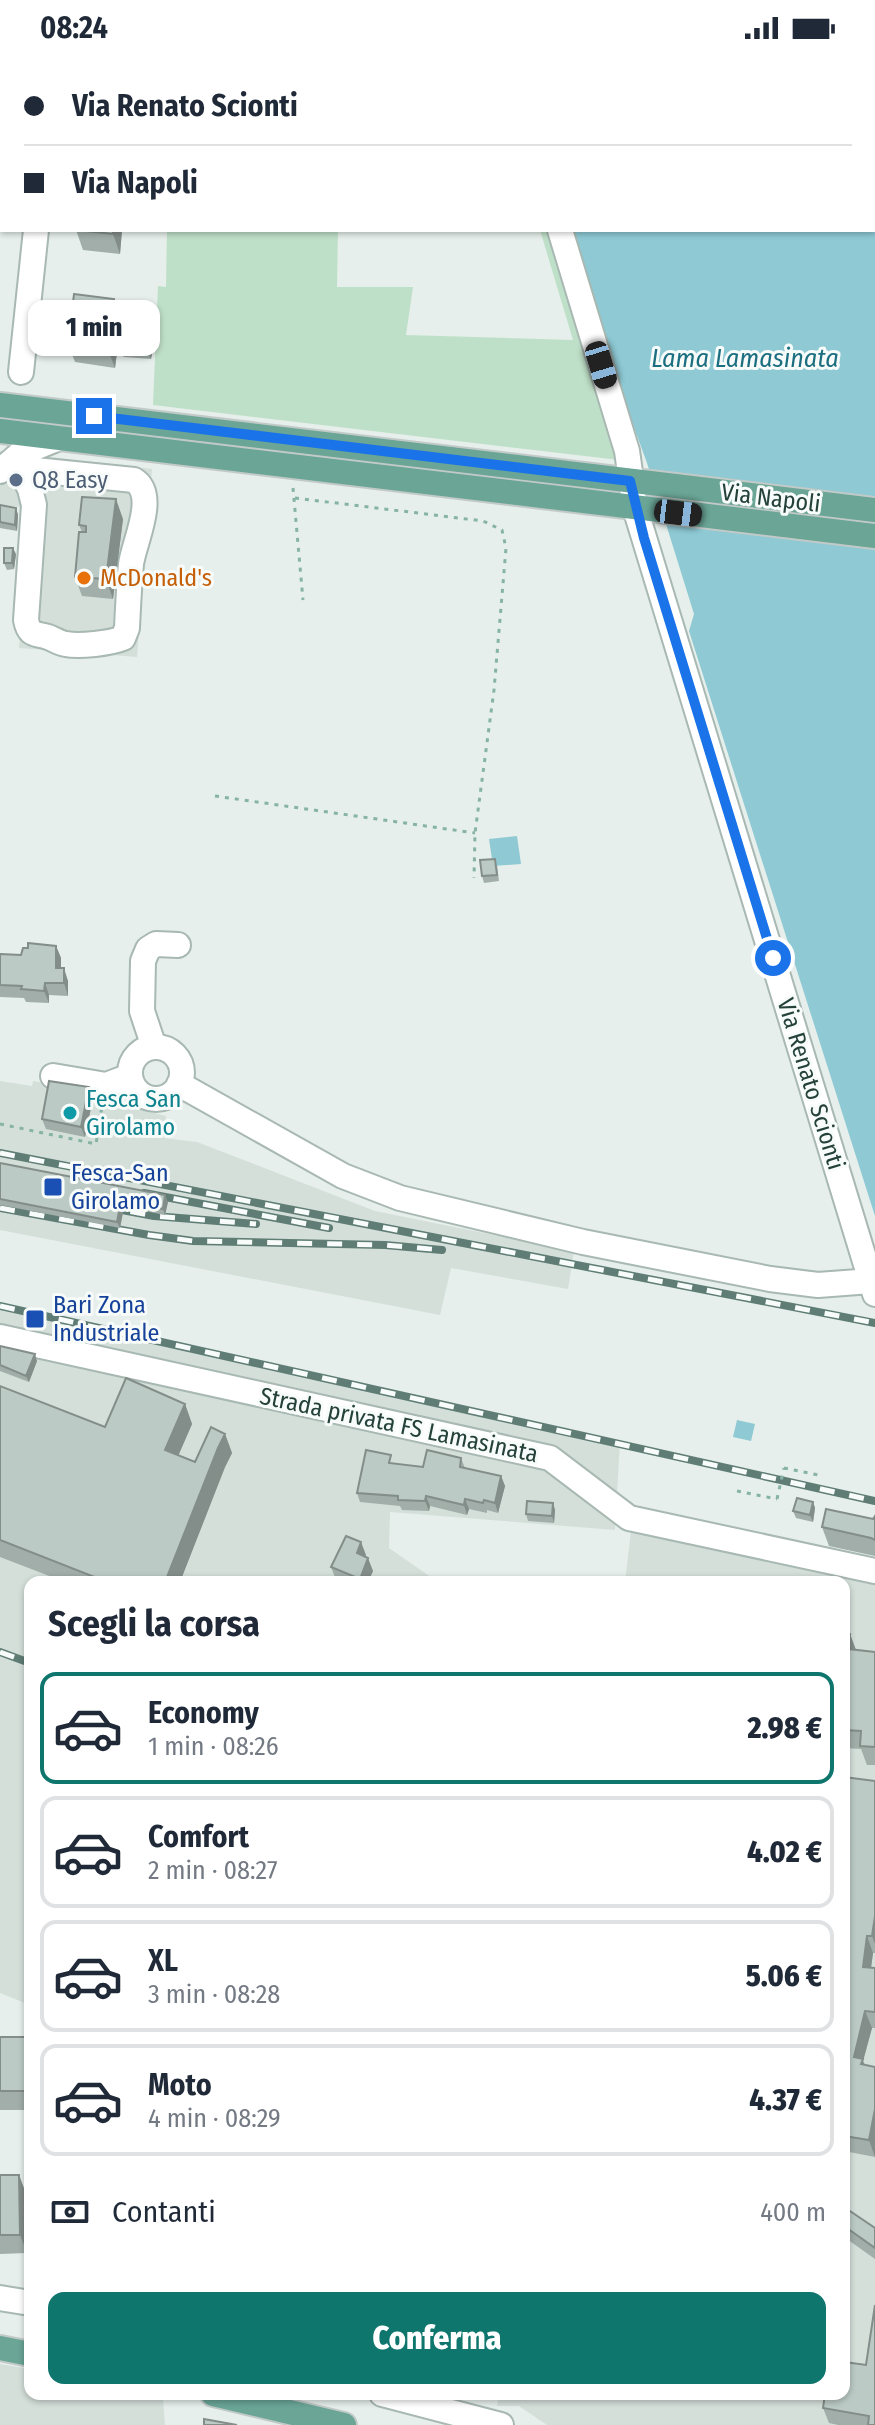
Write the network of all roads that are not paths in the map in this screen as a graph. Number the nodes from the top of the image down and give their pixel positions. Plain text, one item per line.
1 (36, 232) edge
2 (561, 232) edge
3 (21, 372) dead end
4 (0, 405) edge
5 (0, 431) edge
6 (59, 438) junction
7 (0, 471) edge
8 (636, 482) junction
9 (643, 509) junction
10 (875, 510) edge
11 (875, 536) edge
12 (49, 637) joint
13 (178, 945) dead end
14 (154, 1047) junction
15 (53, 1076) dead end
16 (130, 1076) junction
17 (179, 1084) junction
18 (873, 1287) edge
19 (0, 1337) edge
20 (875, 1571) edge
21 (0, 2298) edge
22 (24, 2302) edge
23 (0, 2348) edge
24 (24, 2353) edge
25 (238, 2400) edge
26 (405, 2400) edge
27 (344, 2425) edge
28 (501, 2425) edge

1 - 3 street
2 - 8 street, Via Renato Scionti
4 - 8 main road, Via Napoli
5 - 6 main road, Via Napoli
6 - 7 street
6 - 9 main road, Via Napoli
8 - 9 street, Via Renato Scionti
8 - 10 main road, Via Napoli
9 - 11 main road, Via Napoli
9 - 18 street, Via Renato Scionti
12 - 12 street
13 - 14 street
14 - 16 street
14 - 17 street
15 - 16 street
16 - 17 street
17 - 18 street
19 - 20 street, Strada privata FS Lamasinata
21 - 22 street
23 - 24 main road
25 - 27 main road
26 - 28 street

